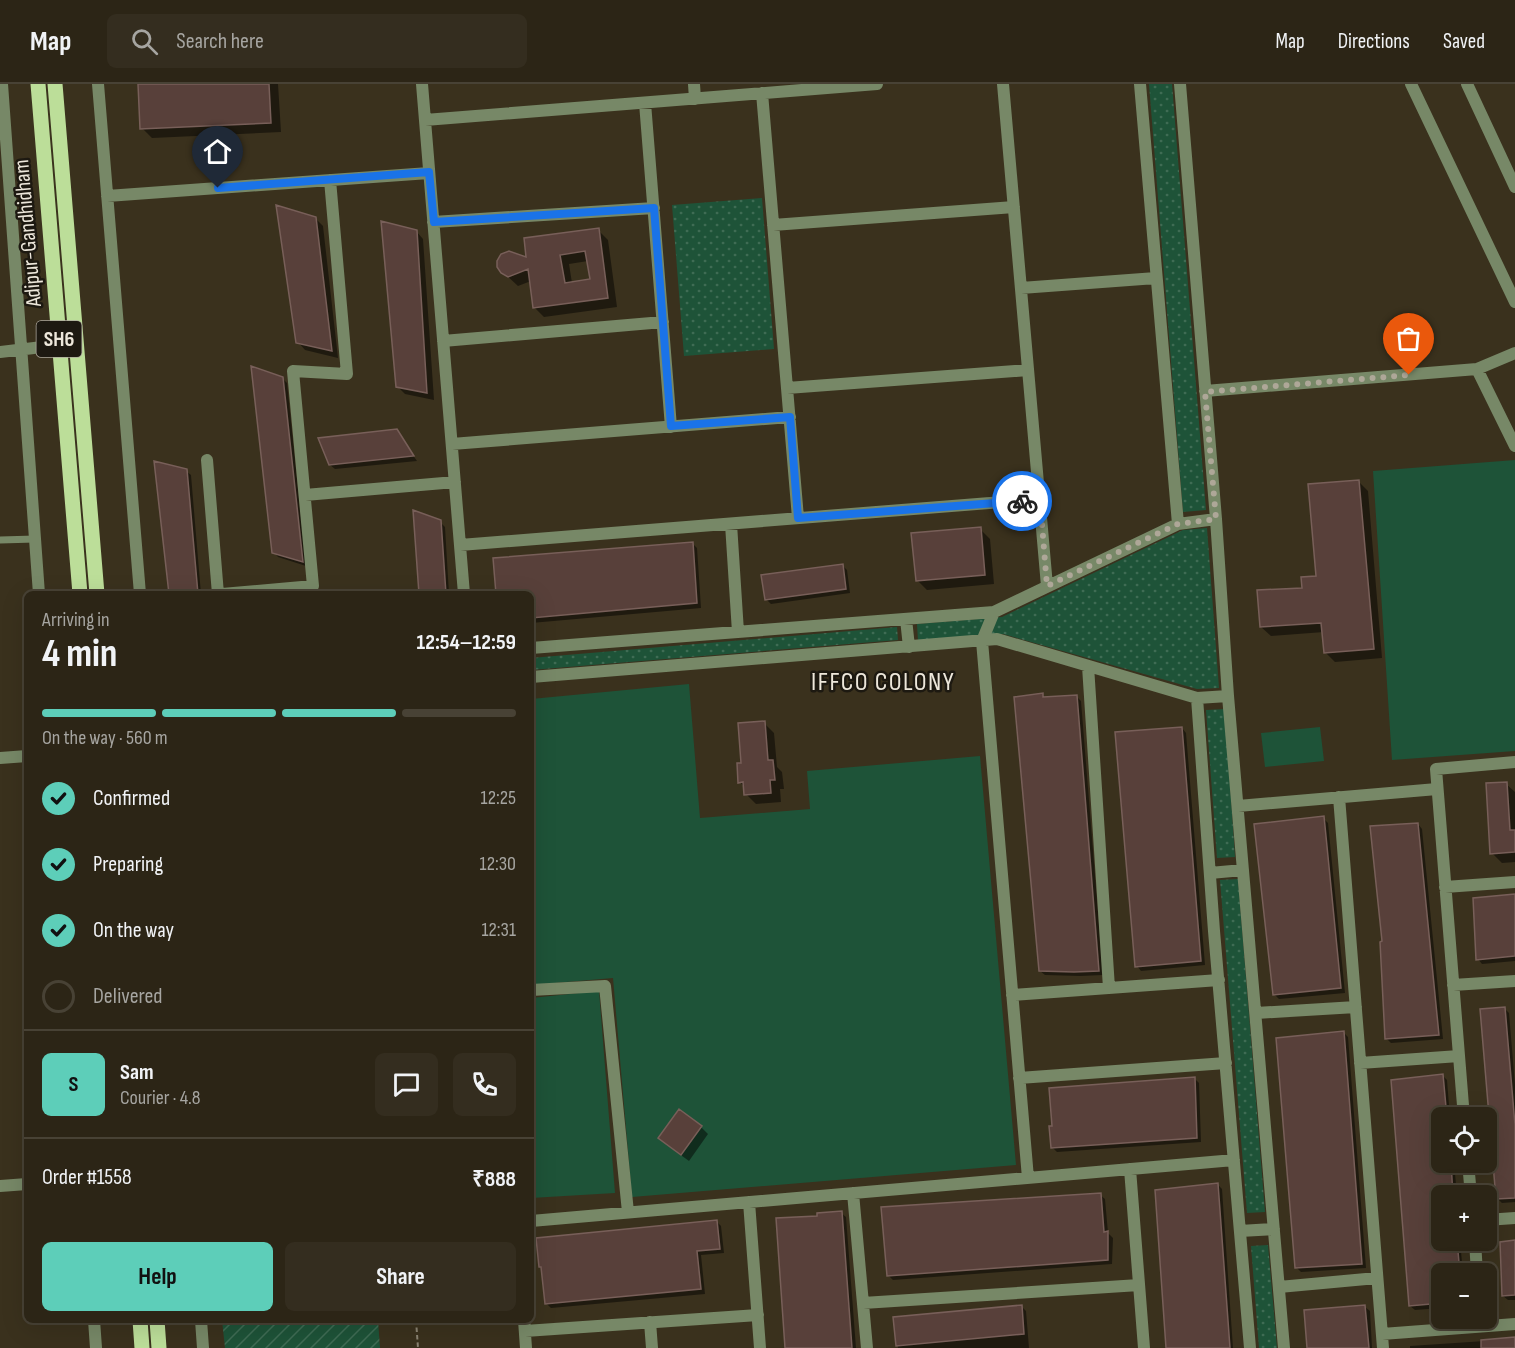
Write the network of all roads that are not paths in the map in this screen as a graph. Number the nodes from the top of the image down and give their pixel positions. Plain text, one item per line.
1 (2, 84) edge
2 (38, 84) edge
3 (55, 84) edge
4 (98, 84) edge
5 (422, 84) edge
6 (694, 84) edge
7 (877, 84) edge
8 (1003, 84) edge
9 (1140, 84) edge
10 (1180, 84) edge
11 (1411, 84) edge
12 (1467, 84) edge
13 (762, 93) junction
14 (695, 99) junction
15 (645, 103) junction
16 (425, 120) junction
17 (429, 172) junction
18 (330, 180) junction
19 (1515, 187) edge
20 (107, 196) junction
21 (1014, 207) junction
22 (654, 208) junction
23 (434, 222) junction
24 (774, 225) junction
25 (1156, 278) junction
26 (1021, 288) junction
27 (1515, 302) edge
28 (663, 322) junction
29 (443, 341) junction
30 (59, 345) junction
31 (21, 349) junction
32 (0, 352) edge
33 (1515, 353) edge
34 (1477, 369) junction
35 (1028, 370) junction
36 (787, 388) junction
37 (1205, 392) junction
38 (790, 417) junction
39 (671, 426) junction
40 (452, 444) junction
41 (1515, 446) edge
42 (207, 460) dead end
43 (455, 482) junction
44 (305, 495) junction
45 (1040, 500) junction
46 (798, 518) junction
47 (1216, 519) junction
48 (731, 524) junction
49 (1178, 524) junction
50 (35, 539) junction
51 (0, 540) edge
52 (460, 545) junction
53 (1047, 586) junction
54 (39, 591) edge
55 (80, 591) edge
56 (97, 591) edge
57 (140, 591) edge
58 (218, 591) edge
59 (256, 591) edge
60 (464, 591) edge
61 (994, 612) junction
62 (906, 618) junction
63 (738, 632) junction
64 (982, 641) junction
65 (909, 647) junction
66 (534, 648) edge
67 (1088, 666) junction
68 (534, 677) edge
69 (1228, 696) junction
70 (1197, 698) junction
71 (24, 756) edge
72 (0, 758) edge
73 (1515, 762) edge
74 (1437, 789) junction
75 (1339, 797) junction
76 (1238, 806) junction
77 (1244, 870) junction
78 (1210, 873) junction
79 (1515, 882) edge
80 (1445, 887) junction
81 (1219, 980) junction
82 (1515, 981) edge
83 (1453, 985) junction
84 (1109, 988) junction
85 (534, 990) edge
86 (1012, 995) junction
87 (1356, 1007) junction
88 (1256, 1013) junction
89 (1459, 1056) junction
90 (1226, 1063) junction
91 (1360, 1064) junction
92 (1019, 1078) junction
93 (1463, 1107) edge
94 (1234, 1160) junction
95 (1130, 1168) junction
96 (1028, 1178) junction
97 (24, 1184) edge
98 (0, 1186) edge
99 (853, 1193) junction
100 (749, 1202) junction
101 (628, 1212) junction
102 (1515, 1218) edge
103 (1497, 1219) edge
104 (534, 1221) edge
105 (1274, 1229) junction
106 (1240, 1231) junction
107 (1377, 1278) junction
108 (1139, 1285) junction
109 (1279, 1287) junction
110 (863, 1303) junction
111 (758, 1315) junction
112 (650, 1322) junction
113 (1497, 1322) edge
114 (94, 1323) edge
115 (140, 1323) edge
116 (157, 1323) edge
117 (201, 1323) edge
118 (1515, 1323) edge
119 (525, 1325) edge
120 (1431, 1328) edge
121 (1382, 1334) junction
122 (96, 1348) edge
123 (142, 1348) edge
124 (159, 1348) edge
125 (203, 1348) edge
126 (526, 1348) edge
127 (652, 1348) edge
128 (760, 1348) edge
129 (867, 1348) edge
130 (1144, 1348) edge
131 (1250, 1348) edge
132 (1284, 1348) edge
133 (1383, 1348) edge

1 - 31 street
2 - 30 main road, Adipur-Gandhidham / SH6
3 - 56 main road, SH6
4 - 20 street
5 - 16 street
6 - 14 street
7 - 13 street
8 - 21 street
9 - 25 street
10 - 37 street
11 - 27 street
12 - 19 street
13 - 14 street
13 - 24 street
14 - 15 street
15 - 16 street
15 - 22 street
16 - 17 street
17 - 18 street
17 - 23 street
18 - 20 street
18 - 44 street
20 - 57 street
21 - 24 street
21 - 26 street
22 - 23 street
22 - 28 street
23 - 29 street
24 - 36 street
25 - 26 street
25 - 49 street
26 - 35 street
28 - 29 street
28 - 39 street
29 - 40 street
30 - 31 street
30 - 55 main road, Adipur-Gandhidham / SH6
31 - 32 street
31 - 50 street
33 - 34 street
34 - 37 street
34 - 41 street
35 - 36 street
35 - 45 street
36 - 38 street
37 - 47 street
38 - 39 street
38 - 46 street
39 - 40 street
40 - 43 street
42 - 58 street
43 - 44 street
43 - 52 street
44 - 59 street
45 - 46 street
45 - 53 street
46 - 48 street
47 - 49 street
47 - 69 street
48 - 52 street
48 - 63 street
49 - 53 street
50 - 51 lane
50 - 54 street
52 - 60 street
53 - 61 street
61 - 62 street
61 - 64 street
62 - 63 street
62 - 65 street
63 - 66 street
64 - 65 street
64 - 67 street
64 - 86 street
65 - 68 street
67 - 70 street
67 - 84 street
69 - 70 street
69 - 76 street
70 - 78 street
71 - 72 street
73 - 74 street
74 - 75 street
74 - 80 street
75 - 76 street
75 - 87 street
76 - 77 street
77 - 78 street
77 - 88 street
78 - 81 street
79 - 80 street
80 - 83 street
81 - 84 street
81 - 90 street
82 - 83 street
83 - 89 street
84 - 86 street
85 - 101 street
86 - 92 street
87 - 88 street
87 - 91 street
88 - 105 street
89 - 91 street
89 - 93 street
90 - 92 street
90 - 94 street
91 - 107 street
92 - 96 street
94 - 95 street
94 - 106 street
95 - 96 street
95 - 108 street
96 - 99 street
97 - 98 street
99 - 100 street
99 - 110 street
100 - 101 street
100 - 111 street
101 - 104 street
102 - 103 street
105 - 106 street
105 - 109 street
106 - 131 street
107 - 109 street
107 - 121 street
108 - 110 street
108 - 130 street
109 - 132 street
110 - 129 street
111 - 112 street
111 - 128 street
112 - 119 street
112 - 127 street
113 - 118 street
114 - 122 street
115 - 123 main road
116 - 124 main road
117 - 125 street
119 - 126 street
120 - 121 street
121 - 133 street

